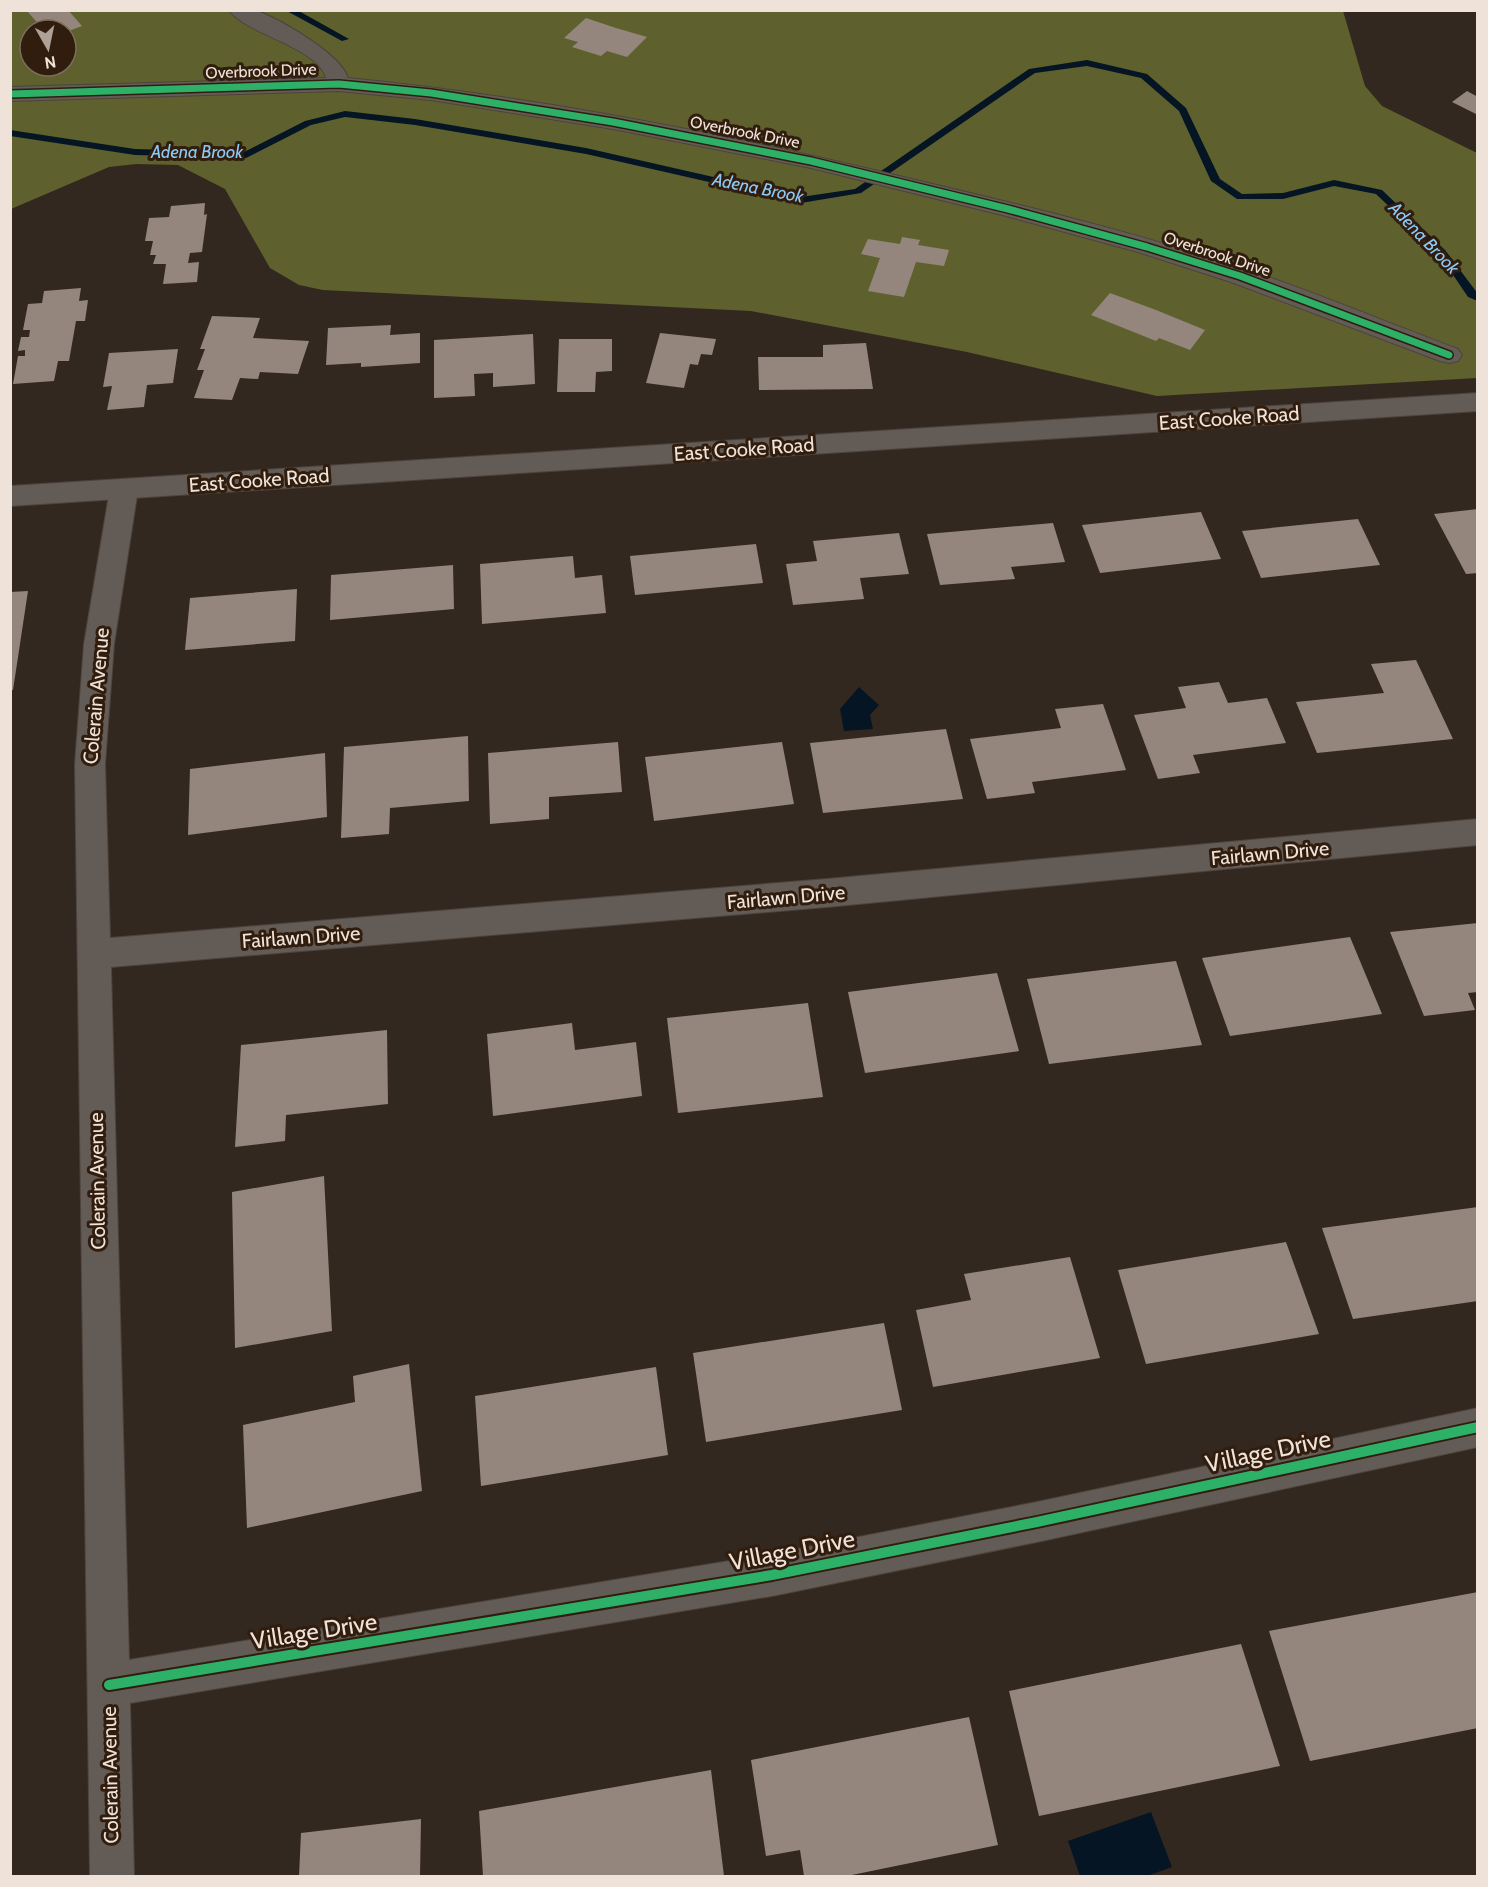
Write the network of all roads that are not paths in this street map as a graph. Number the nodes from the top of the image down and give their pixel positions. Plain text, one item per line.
1 (239, 10) edge
2 (339, 84) junction
3 (10, 94) edge
4 (1449, 356) dead end
5 (1478, 402) edge
6 (124, 489) junction
7 (10, 496) edge
8 (1478, 832) edge
9 (93, 954) junction
10 (1478, 1427) edge
11 (109, 1685) junction
12 (112, 1876) edge

1 - 2 street
2 - 3 street, Overbrook Drive
2 - 4 street, Overbrook Drive
5 - 6 street, East Cooke Road
6 - 7 street, East Cooke Road
6 - 9 street, Colerain Avenue
8 - 9 street, Fairlawn Drive
9 - 11 street, Colerain Avenue
10 - 11 street, Village Drive
11 - 12 street, Colerain Avenue

